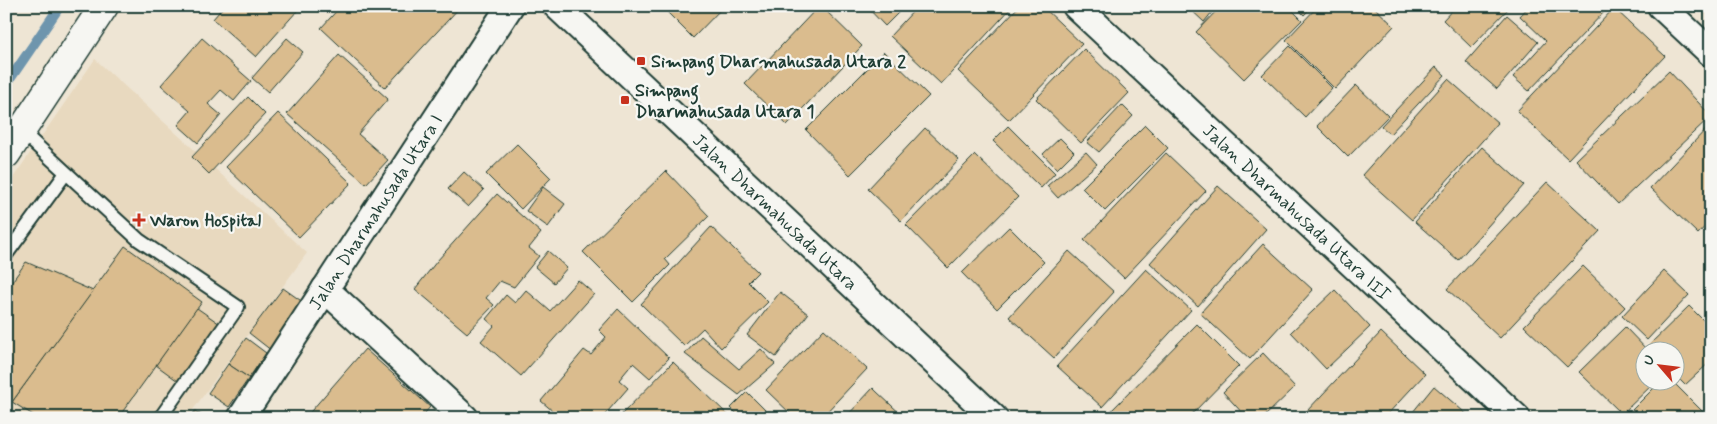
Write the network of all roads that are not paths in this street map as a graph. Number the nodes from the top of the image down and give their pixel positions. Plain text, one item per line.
1 (104, 6) edge
2 (510, 6) edge
3 (557, 6) edge
4 (1076, 6) edge
5 (1661, 6) edge
6 (1711, 52) edge
7 (21, 131) junction
8 (6, 154) edge
9 (66, 172) junction
10 (6, 255) edge
11 (325, 289) junction
12 (160, 418) edge
13 (241, 418) edge
14 (465, 418) edge
15 (994, 418) edge
16 (1518, 418) edge

1 - 7 main road
2 - 11 street, Jalan Dharmahusada Utara I
3 - 15 street, Jalan Dharmahusada Utara
4 - 16 street, Jalan Dharmahusada Utara III
5 - 6 street
7 - 8 main road
7 - 9 lane
9 - 10 lane
9 - 12 lane
11 - 13 street, Jalan Dharmahusada Utara I
11 - 14 street

